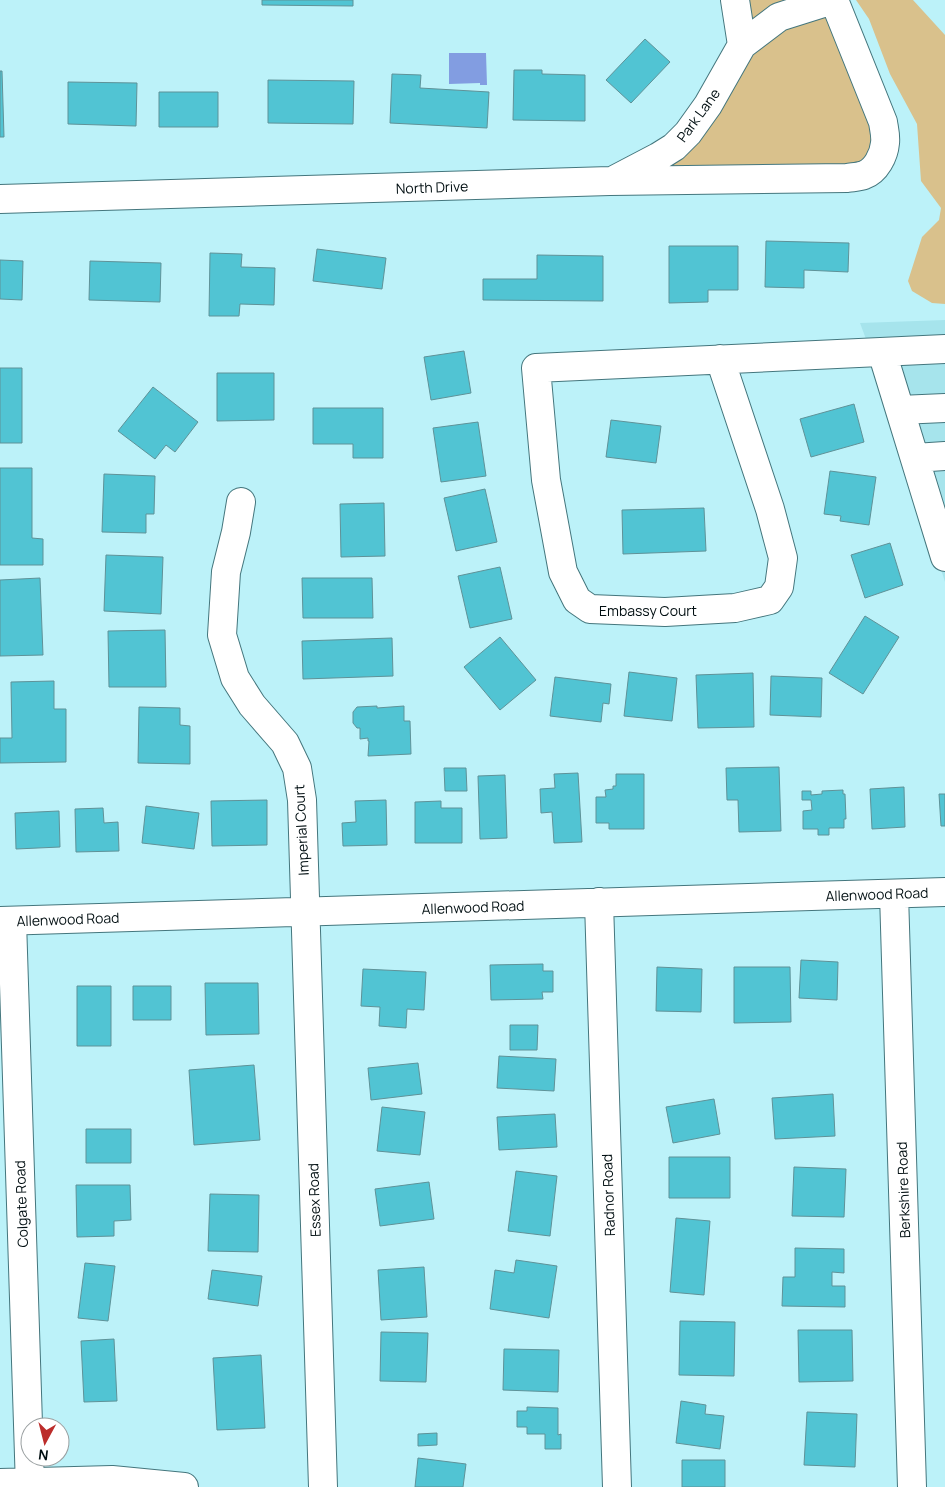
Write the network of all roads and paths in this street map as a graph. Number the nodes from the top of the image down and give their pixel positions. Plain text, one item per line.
1 (736, 0) edge
2 (833, 0) edge
3 (742, 45) junction
4 (610, 181) junction
5 (0, 199) edge
6 (945, 349) edge
7 (882, 352) junction
8 (720, 359) junction
9 (945, 408) edge
10 (900, 410) junction
11 (945, 456) edge
12 (915, 458) junction
13 (241, 502) dead end
14 (938, 509) edge
15 (945, 557) edge
16 (945, 892) edge
17 (894, 894) junction
18 (599, 902) junction
19 (305, 912) junction
20 (6, 921) edge
21 (0, 1483) edge
22 (30, 1485) edge
23 (184, 1487) edge
24 (323, 1487) edge
25 (617, 1487) edge
26 (912, 1487) edge

1 - 3 street
2 - 3 street
2 - 4 street, North Drive
3 - 4 street, Park Lane
4 - 5 street, North Drive
6 - 7 street, Embassy Court
7 - 8 street, Embassy Court
7 - 10 street
8 - 8 street, Embassy Court
9 - 10 street
10 - 12 street
11 - 12 street
12 - 14 street
13 - 19 street, Imperial Court
14 - 15 street
16 - 17 street, Allenwood Road
17 - 18 street, Allenwood Road
17 - 26 street, Berkshire Road
18 - 19 street, Allenwood Road
18 - 25 street, Radnor Road
19 - 20 street, Allenwood Road
19 - 24 street, Essex Road
20 - 22 street, Colgate Road
21 - 22 street
22 - 23 street

